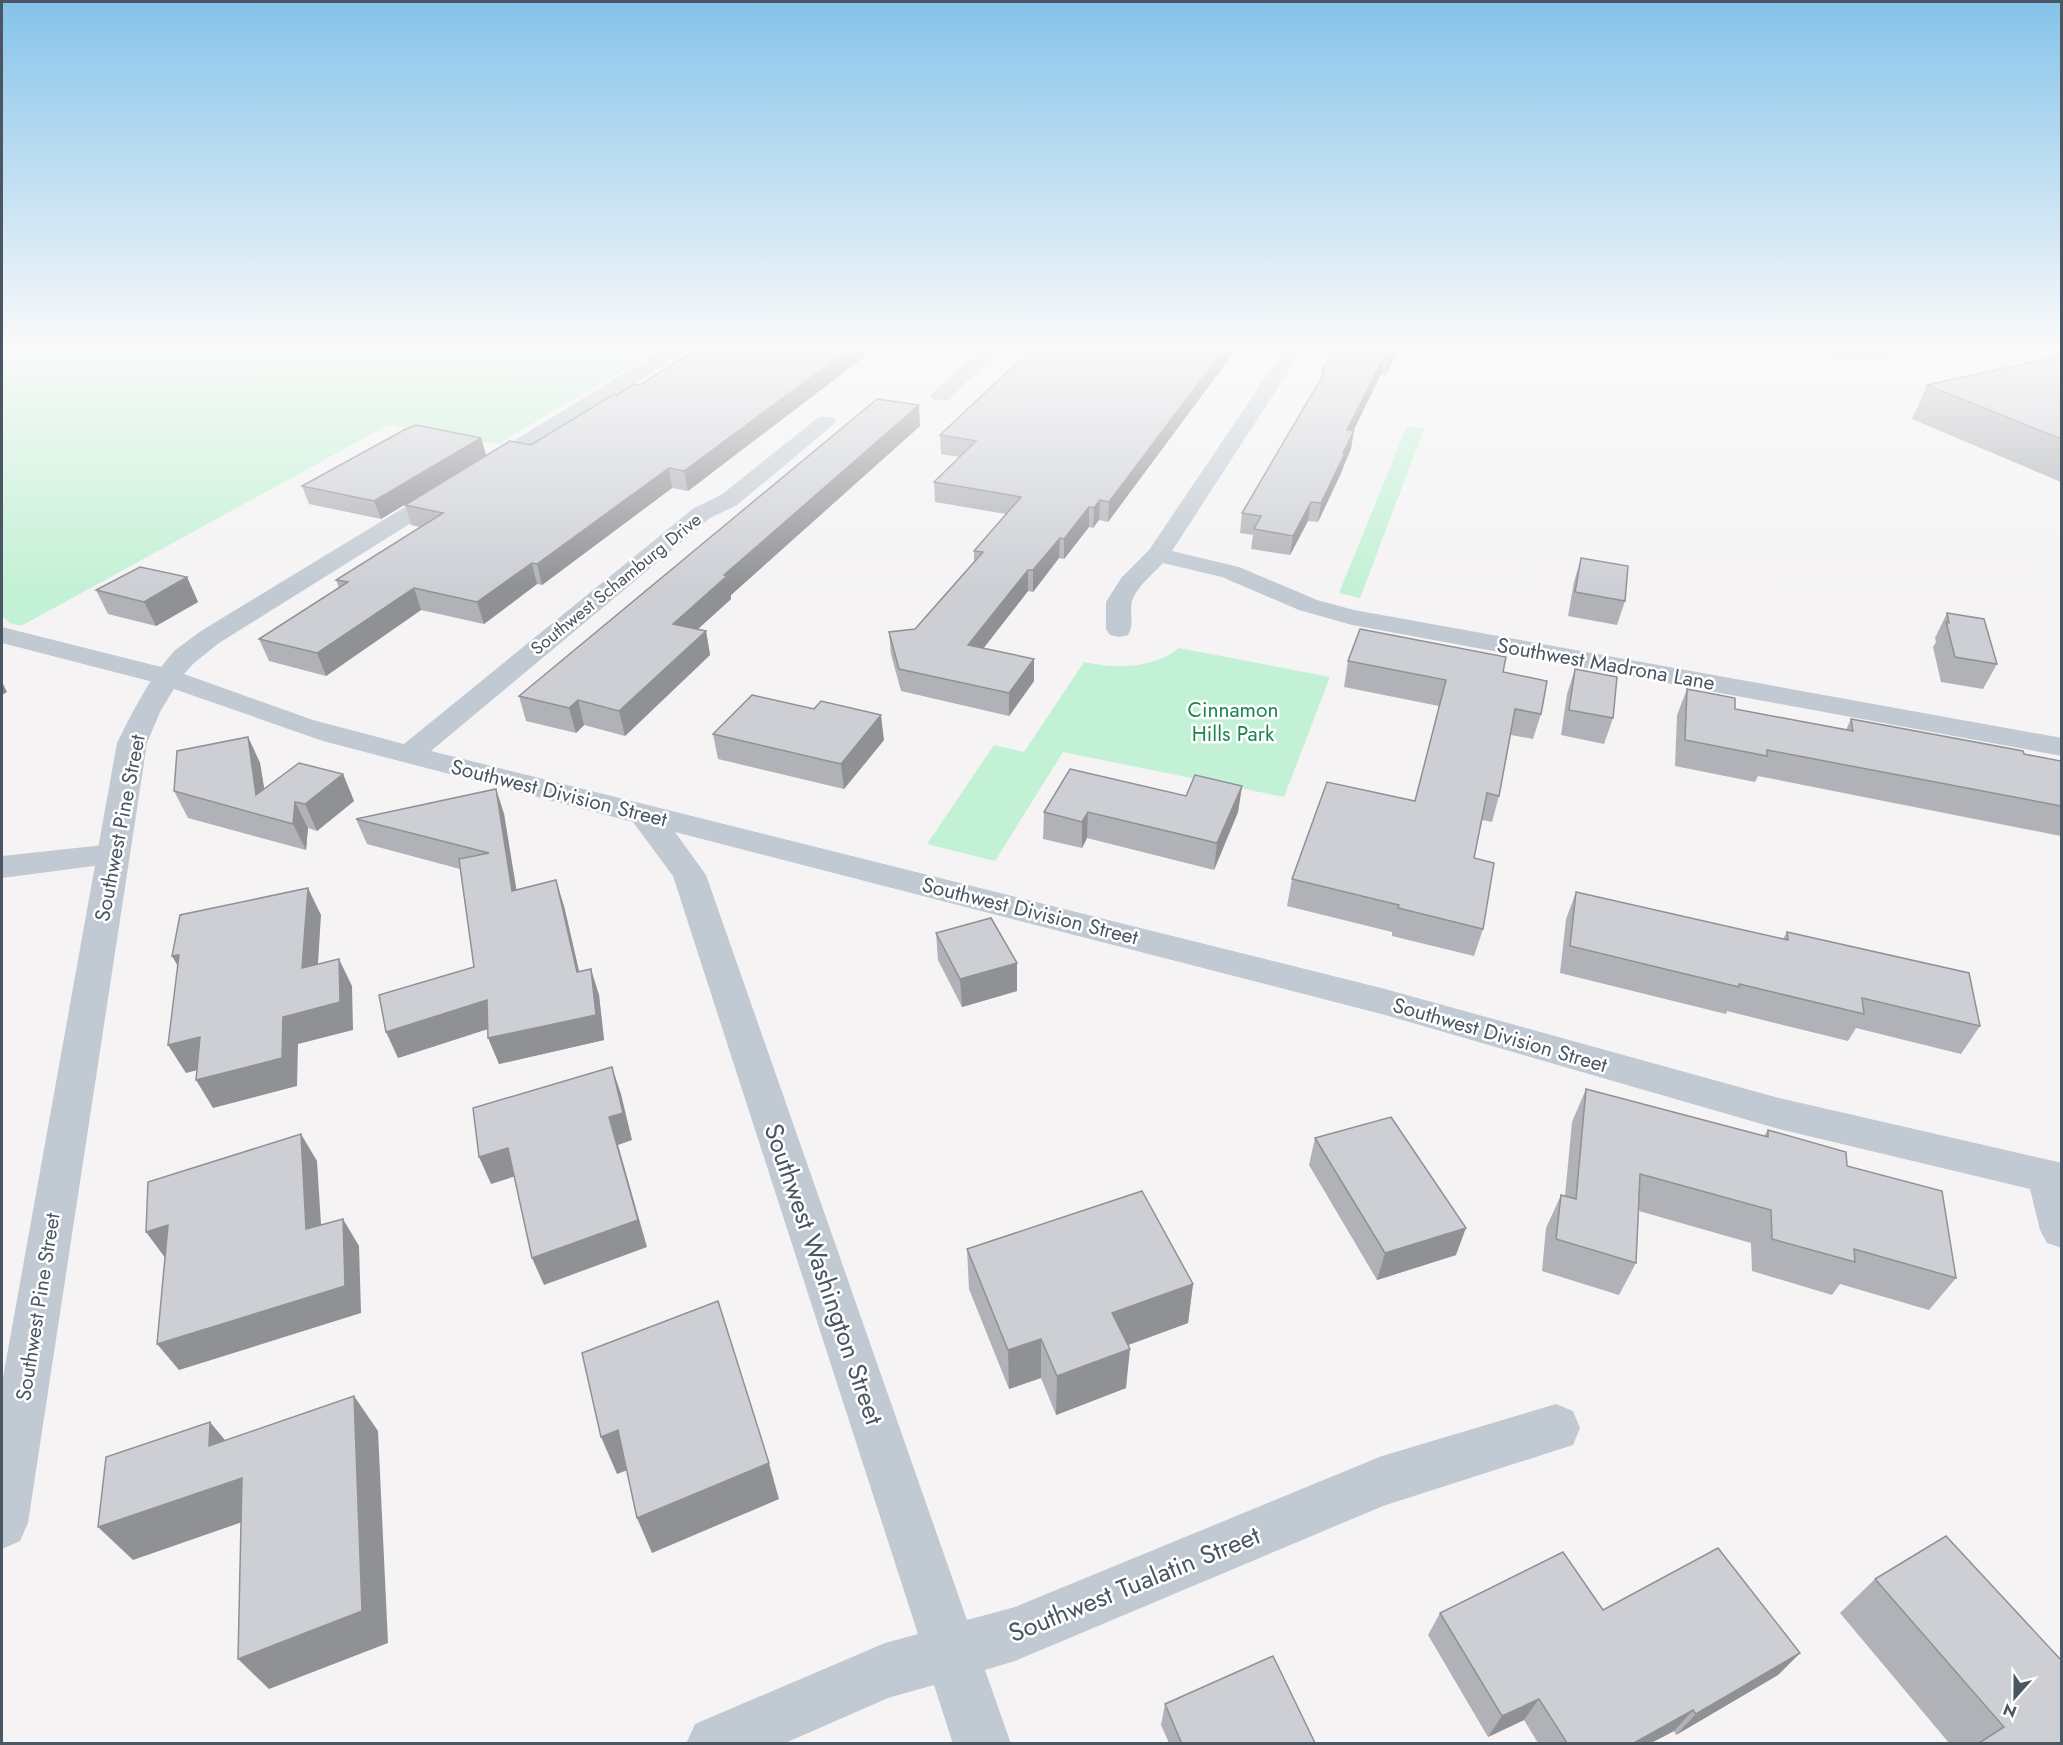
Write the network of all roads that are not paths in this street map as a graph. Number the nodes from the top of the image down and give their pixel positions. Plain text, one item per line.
1 (552, 425) edge
2 (821, 425) edge
3 (1243, 425) edge
4 (1158, 555) junction
5 (1119, 628) dead end
6 (2, 635) edge
7 (167, 677) junction
8 (2061, 747) edge
9 (410, 754) junction
10 (644, 815) junction
11 (113, 855) junction
12 (2, 867) edge
13 (2055, 1178) edge
14 (2061, 1230) edge
15 (1556, 1428) dead end
16 (2, 1521) edge
17 (953, 1653) junction
18 (715, 1743) edge
19 (982, 1743) edge

1 - 7 street, Southwest Pine Street
2 - 9 street, Southwest Schamburg Drive
3 - 4 street
4 - 5 street
4 - 8 street, Southwest Madrona Lane
6 - 7 street, Southwest Division Street
7 - 9 street, Southwest Division Street
7 - 11 street, Southwest Pine Street
9 - 10 street, Southwest Division Street
10 - 13 street, Southwest Division Street
10 - 17 street, Southwest Washington Street
11 - 12 street
11 - 16 street, Southwest Pine Street
13 - 14 street
15 - 17 street, Southwest Tualatin Street
17 - 18 street, Southwest Tualatin Street
17 - 19 street, Southwest Washington Street

